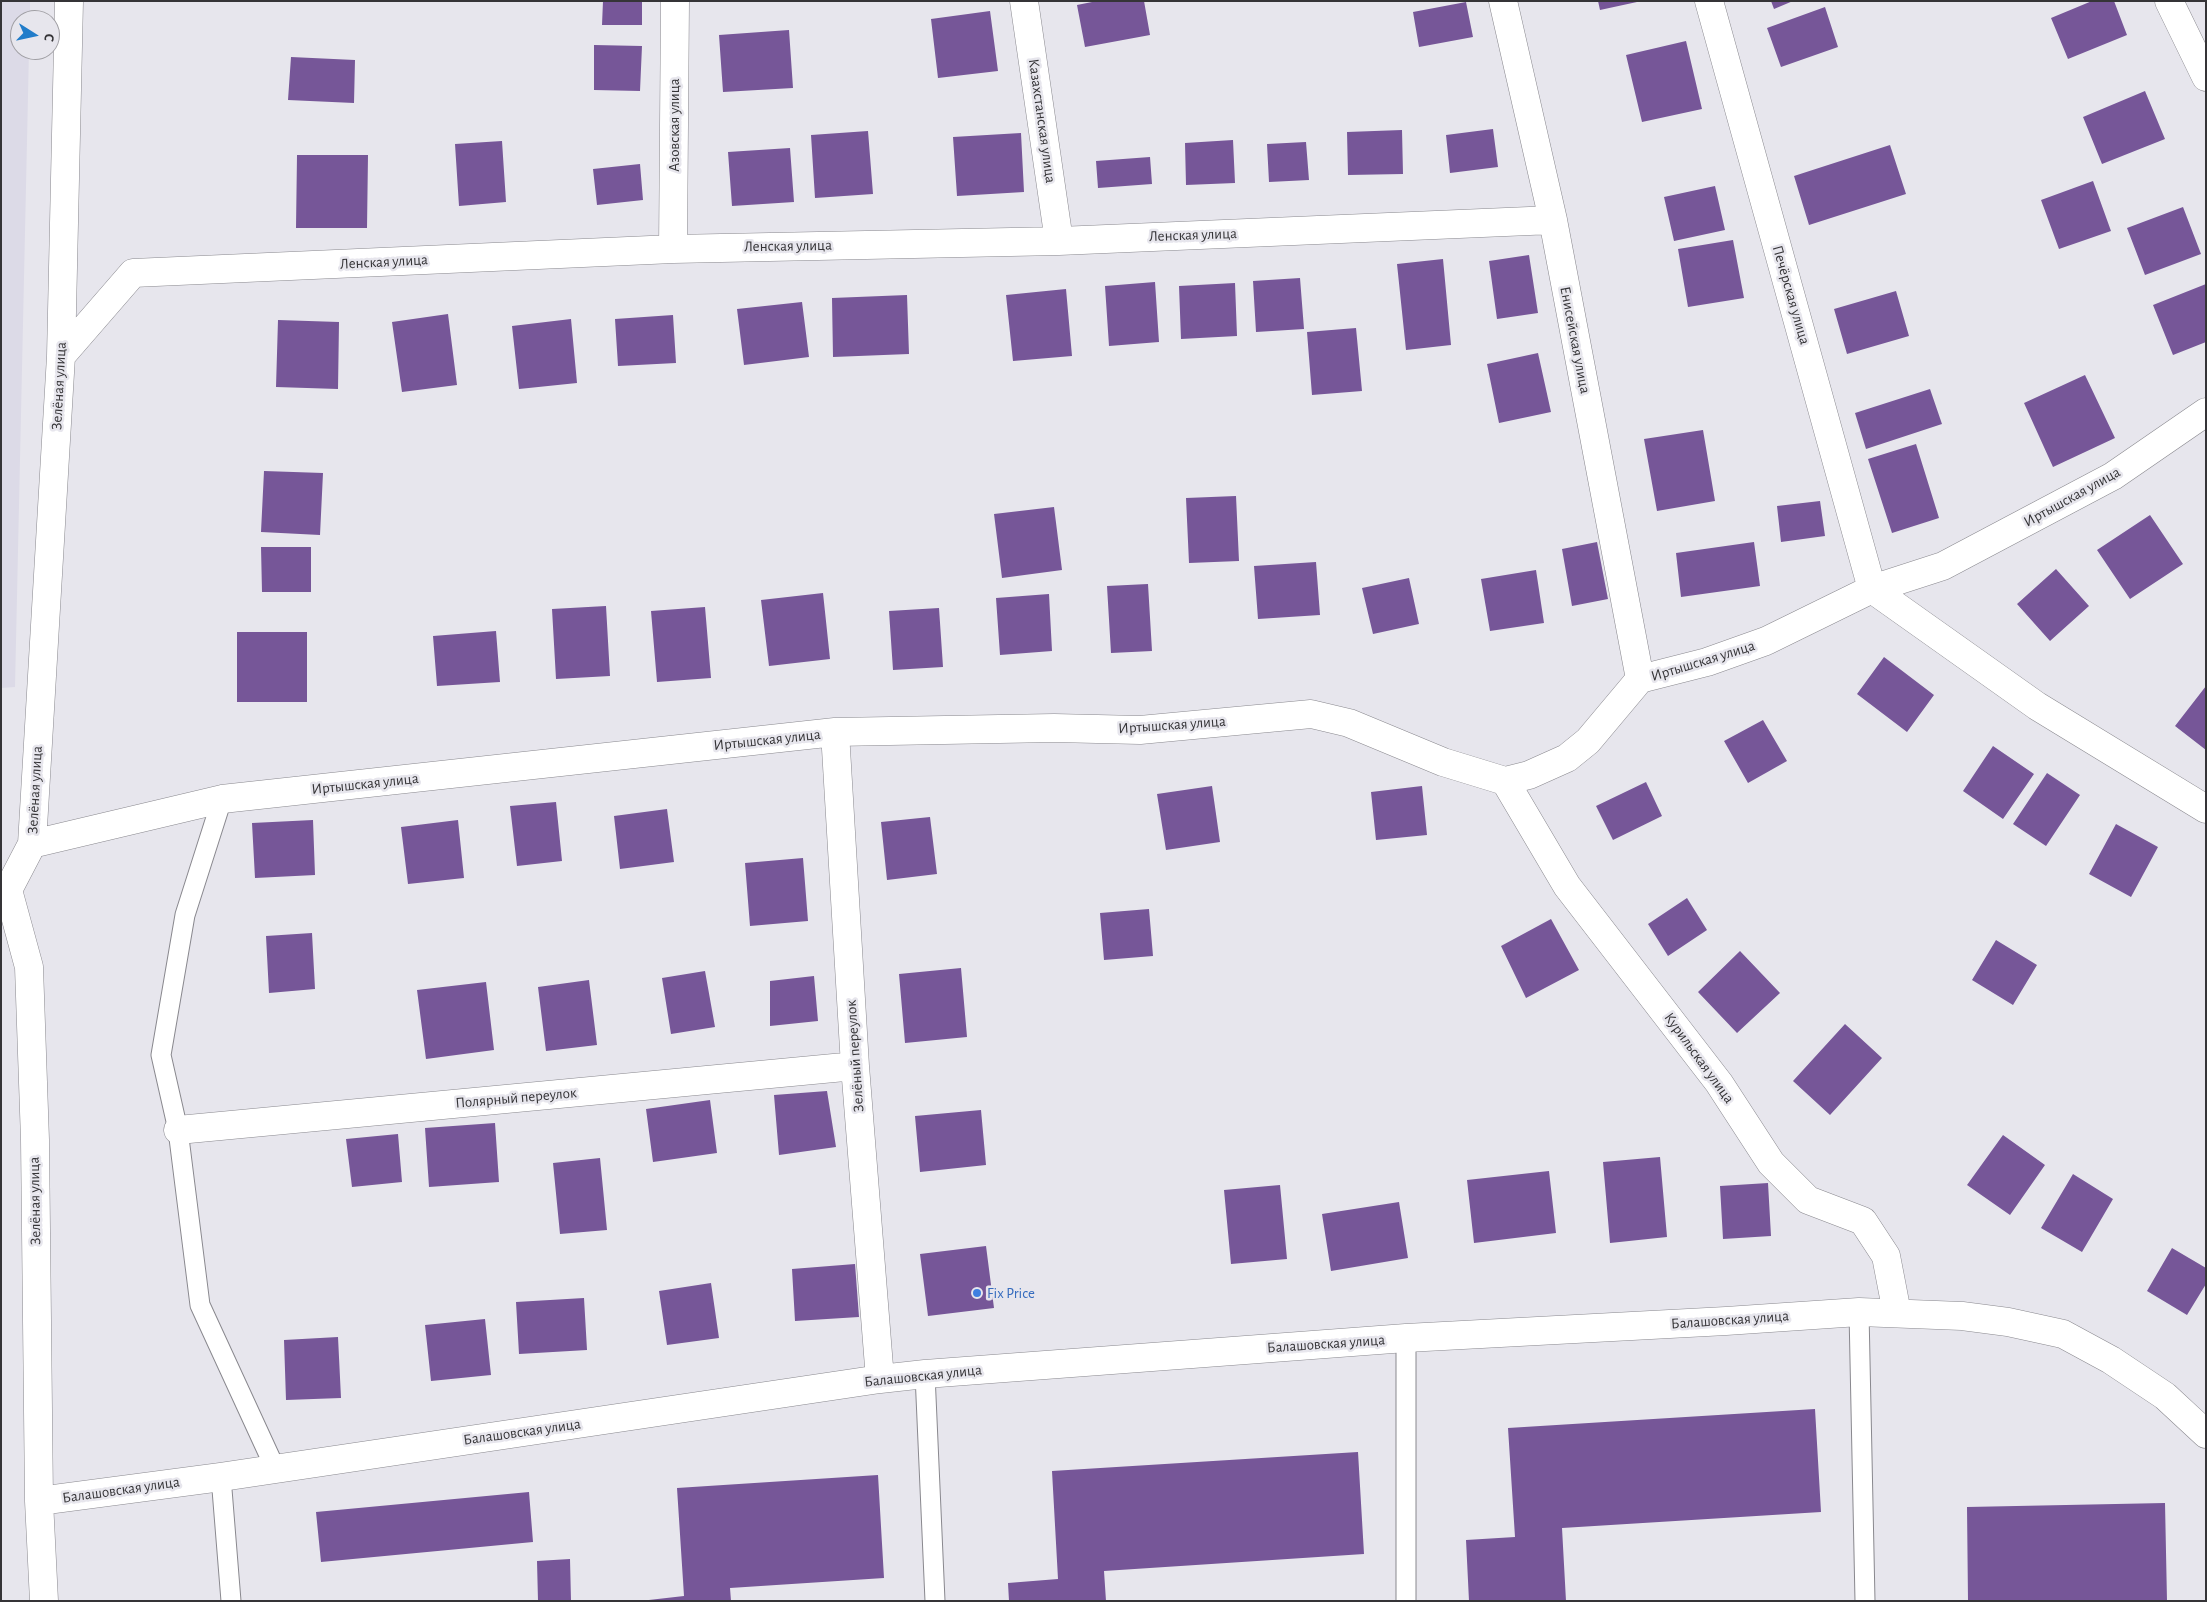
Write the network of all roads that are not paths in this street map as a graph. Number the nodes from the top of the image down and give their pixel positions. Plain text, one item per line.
1 (69, 1) edge
2 (675, 1) edge
3 (1024, 1) edge
4 (1502, 1) edge
5 (1709, 1) edge
6 (2169, 1) edge
7 (2206, 77) edge
8 (1553, 220) junction
9 (1059, 241) junction
10 (673, 249) junction
11 (61, 356) junction
12 (2206, 412) edge
13 (1872, 589) junction
14 (1640, 680) junction
15 (835, 732) junction
16 (1505, 781) junction
17 (222, 800) junction
18 (2206, 809) edge
19 (32, 844) junction
20 (4, 889) edge
21 (855, 1066) junction
22 (178, 1130) junction
23 (1859, 1312) junction
24 (1897, 1313) junction
25 (1406, 1338) junction
26 (925, 1374) junction
27 (880, 1379) junction
28 (2206, 1434) edge
29 (276, 1468) junction
30 (221, 1477) junction
31 (39, 1501) junction
32 (44, 1601) edge
33 (231, 1601) edge
34 (935, 1601) edge
35 (1406, 1601) edge
36 (1865, 1601) edge

1 - 11 street, Зелёная улица
2 - 10 street, Азовская улица
3 - 9 street, Казахстанская улица
4 - 8 street, Енисейская улица
5 - 13 street, Печёрская улица
6 - 7 street
8 - 9 street, Ленская улица
8 - 14 street, Енисейская улица
9 - 10 street, Ленская улица
10 - 11 street, Ленская улица
11 - 19 street, Зелёная улица
12 - 13 street, Иртышская улица
13 - 14 street, Иртышская улица
13 - 18 street
14 - 16 street, Иртышская улица
15 - 16 street, Иртышская улица
15 - 17 street, Иртышская улица
15 - 21 street, Зелёный переулок
16 - 24 street, Курильская улица
17 - 19 street, Иртышская улица
17 - 22 lane
19 - 20 street, Зелёная улица
20 - 31 street, Зелёная улица
21 - 22 street, Полярный переулок
21 - 27 street, Зелёный переулок
22 - 29 lane
23 - 24 street, Балашовская улица
23 - 25 street, Балашовская улица
23 - 36 lane
24 - 28 street, Балашовская улица
25 - 26 street, Балашовская улица
25 - 35 lane
26 - 27 street, Балашовская улица
26 - 34 lane
27 - 29 street, Балашовская улица
29 - 30 street, Балашовская улица
30 - 31 street, Балашовская улица
30 - 33 lane
31 - 32 street, Зелёная улица

